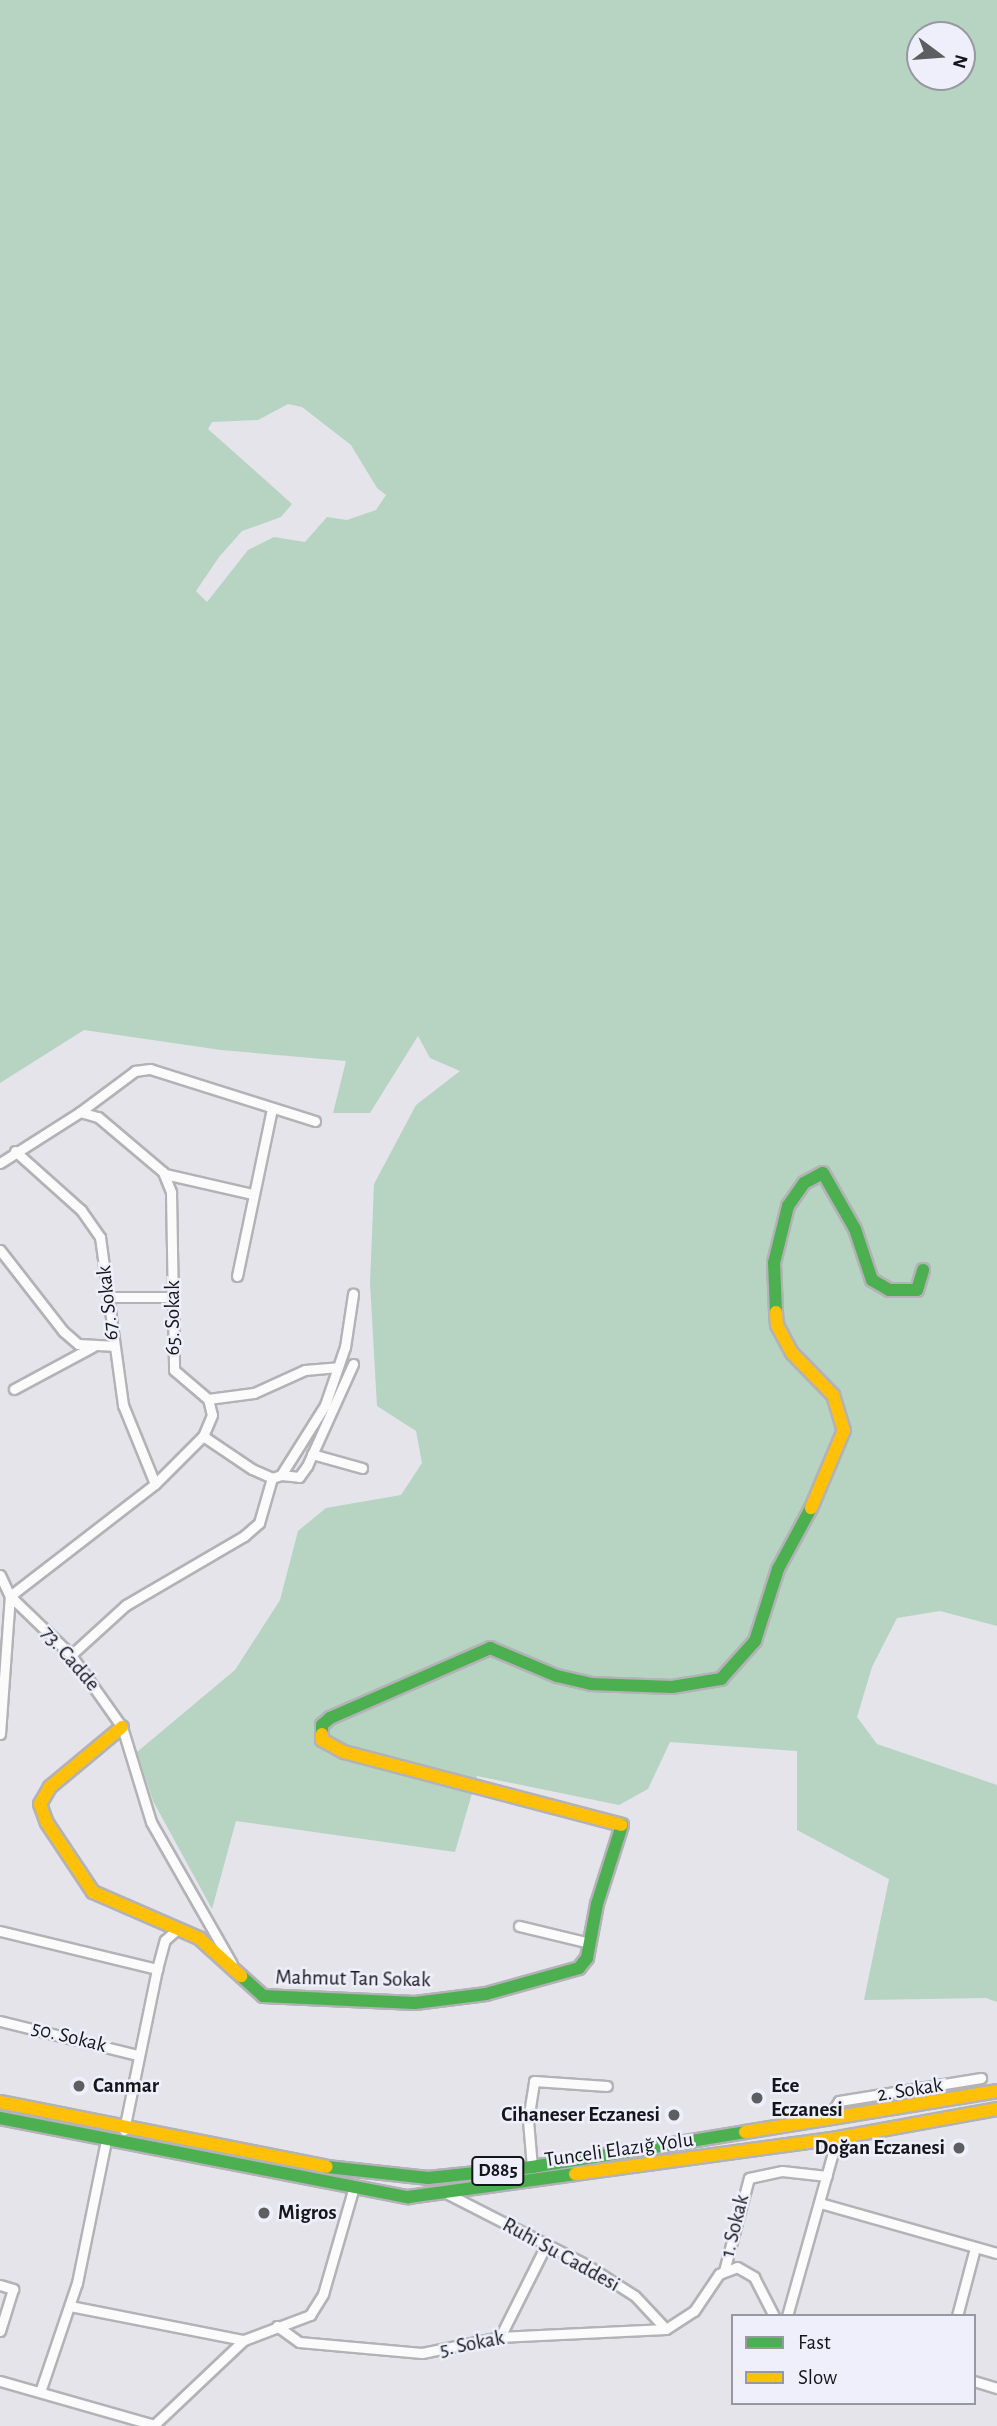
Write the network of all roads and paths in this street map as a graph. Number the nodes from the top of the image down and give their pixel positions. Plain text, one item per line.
1 (272, 1109) junction
2 (80, 1112) junction
3 (315, 1121) dead end
4 (15, 1152) junction
5 (0, 1163) edge
6 (165, 1174) junction
7 (252, 1194) junction
8 (0, 1250) edge
9 (923, 1270) dead end
10 (237, 1276) dead end
11 (353, 1294) dead end
12 (111, 1297) junction
13 (174, 1297) junction
14 (112, 1346) junction
15 (92, 1347) junction
16 (353, 1364) dead end
17 (338, 1367) junction
18 (14, 1389) dead end
19 (208, 1399) junction
20 (203, 1436) junction
21 (312, 1454) junction
22 (362, 1468) dead end
23 (277, 1476) junction
24 (155, 1484) junction
25 (0, 1575) edge
26 (10, 1596) junction
27 (71, 1655) junction
28 (122, 1727) junction
29 (0, 1734) edge
30 (519, 1926) dead end
31 (0, 1931) edge
32 (175, 1931) junction
33 (590, 1943) junction
34 (233, 1966) junction
35 (157, 1969) junction
36 (0, 2021) edge
37 (137, 2055) junction
38 (981, 2078) dead end
39 (607, 2086) dead end
40 (997, 2091) edge
41 (0, 2102) edge
42 (997, 2109) edge
43 (0, 2118) edge
44 (828, 2119) junction
45 (124, 2127) junction
46 (837, 2138) junction
47 (106, 2140) junction
48 (122, 2144) junction
49 (532, 2167) junction
50 (827, 2176) junction
51 (353, 2190) junction
52 (446, 2193) junction
53 (820, 2203) junction
54 (546, 2245) junction
55 (975, 2248) junction
56 (997, 2253) edge
57 (724, 2271) junction
58 (0, 2285) edge
59 (69, 2306) junction
60 (773, 2314) edge
61 (788, 2314) edge
62 (958, 2314) edge
63 (277, 2326) junction
64 (669, 2327) junction
65 (0, 2331) edge
66 (500, 2337) junction
67 (244, 2340) junction
68 (0, 2381) edge
69 (976, 2382) edge
70 (997, 2388) edge
71 (40, 2392) junction

1 - 2 street
1 - 3 street
1 - 7 street
2 - 4 street
2 - 6 street
4 - 5 street
4 - 12 street, 67. Sokak
6 - 7 street
6 - 13 street, 65. Sokak
7 - 10 street
8 - 15 street
9 - 33 street
11 - 17 street
12 - 13 street
12 - 14 street, 67. Sokak
13 - 19 street, 65. Sokak
14 - 15 street
14 - 24 street, 67. Sokak
15 - 18 street
16 - 21 street
17 - 19 street
17 - 23 street
19 - 20 street
20 - 23 street
20 - 24 street
21 - 22 street
21 - 23 street
23 - 27 street
24 - 26 street
25 - 26 street
26 - 27 street, 73. Cadde
26 - 29 street
27 - 28 street, 73. Cadde
28 - 32 street, Mahmut Tan Sokak
28 - 34 street, Mahmut Tan Sokak
30 - 33 street
31 - 35 street
32 - 34 street, Mahmut Tan Sokak
32 - 35 street
33 - 34 street, Mahmut Tan Sokak
35 - 37 street
36 - 37 street, 50. Sokak
37 - 45 street
38 - 44 street, 2. Sokak
39 - 49 street
40 - 44 street, Tunceli Elazığ Yolu / D885
41 - 45 street, Tunceli Elazığ Yolu / D885
42 - 46 street, Tunceli Elazığ Yolu / D885
43 - 47 street, Tunceli Elazığ Yolu / D885
44 - 49 street, Tunceli Elazığ Yolu / D885
45 - 48 street
45 - 49 street, Tunceli Elazığ Yolu / D885
46 - 50 street
46 - 52 street, Tunceli Elazığ Yolu / D885
47 - 48 street, Tunceli Elazığ Yolu / D885
47 - 59 street
48 - 51 street, Tunceli Elazığ Yolu / D885
50 - 53 street
50 - 57 street, 1. Sokak
51 - 52 street, Tunceli Elazığ Yolu / D885
51 - 63 street
52 - 54 street, Ruhi Su Caddesi
53 - 55 street
53 - 61 street
54 - 64 street, Ruhi Su Caddesi
54 - 66 street
55 - 56 street
55 - 62 street
57 - 60 street
57 - 64 street
58 - 65 street
59 - 67 street
59 - 71 street
63 - 66 street, 5. Sokak
63 - 67 street
64 - 66 street, 5. Sokak
67 - 71 street
68 - 71 street
69 - 70 street

